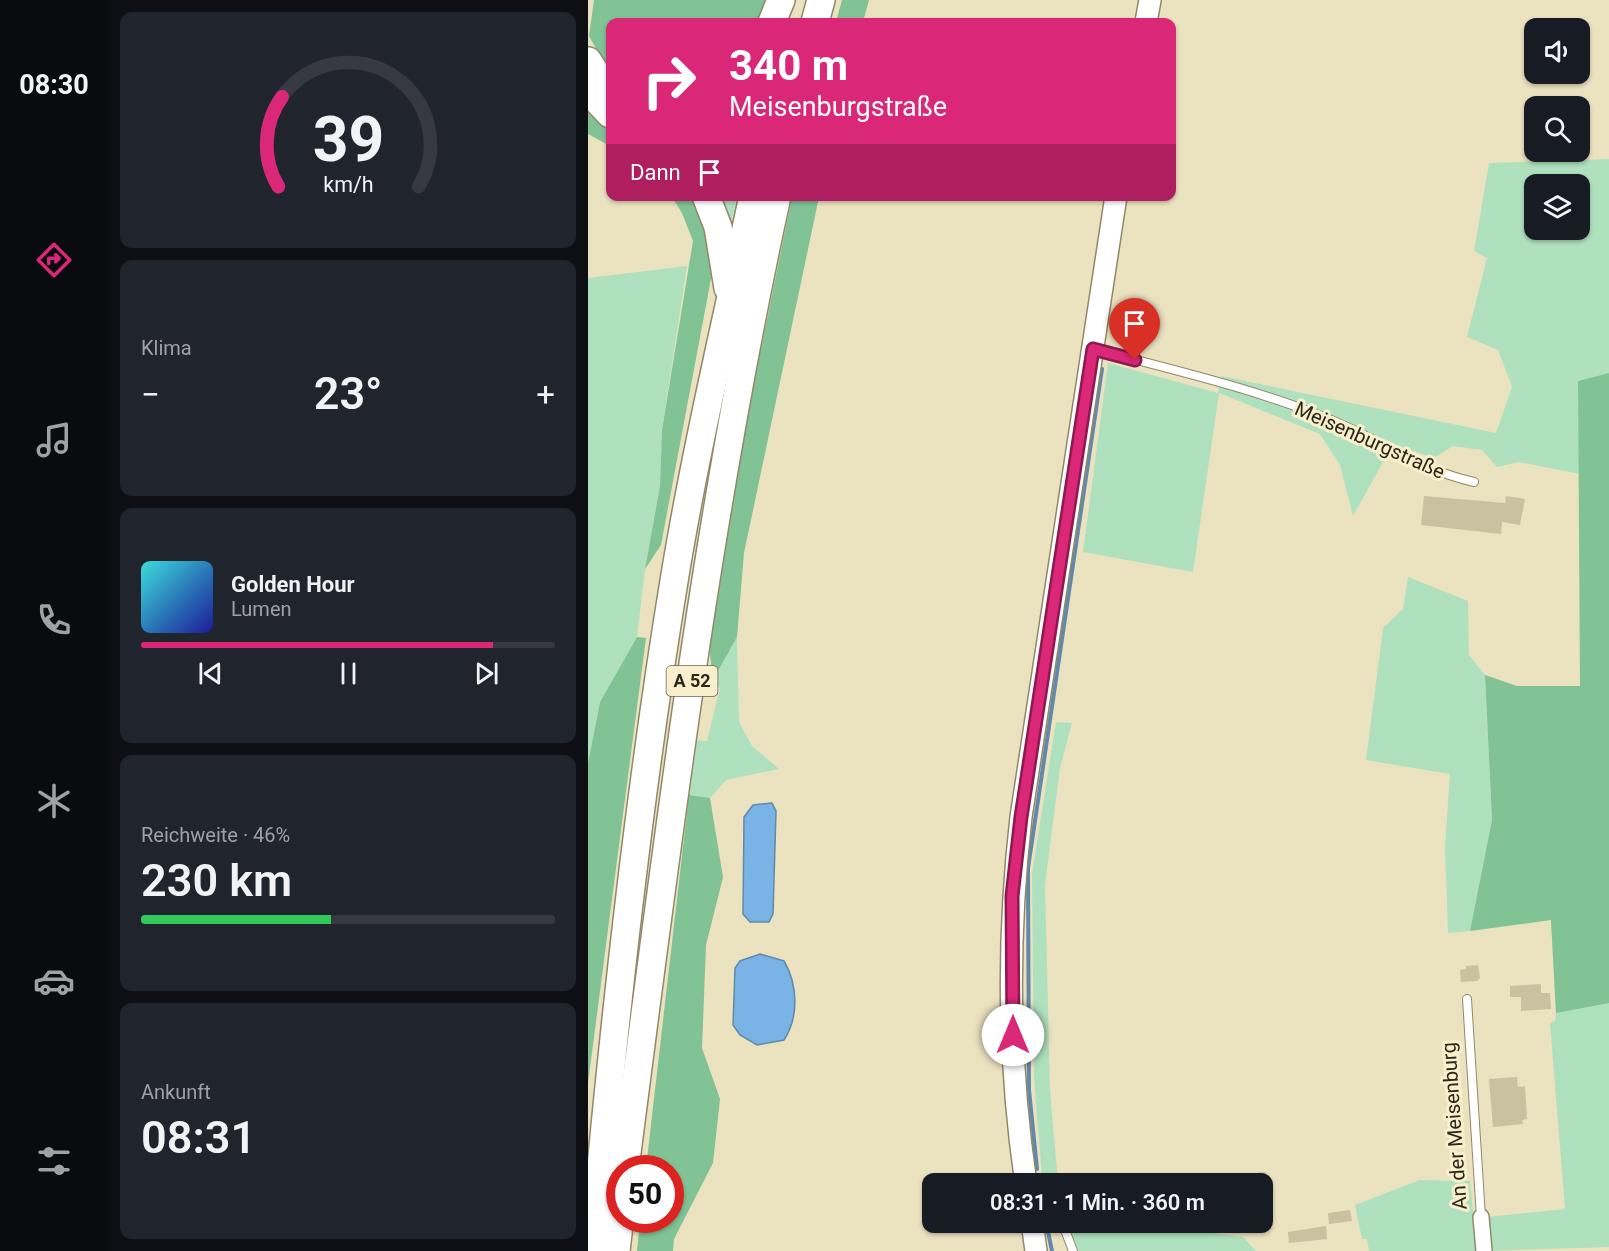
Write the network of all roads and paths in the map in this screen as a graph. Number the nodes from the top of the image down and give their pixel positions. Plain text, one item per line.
1 (781, 0) edge
2 (796, 0) edge
3 (820, 0) edge
4 (1150, 0) edge
5 (774, 18) edge
6 (792, 18) edge
7 (816, 18) edge
8 (1147, 18) edge
9 (588, 61) edge
10 (606, 87) edge
11 (588, 91) edge
12 (606, 110) edge
13 (708, 201) edge
14 (752, 201) edge
15 (776, 201) edge
16 (1115, 201) edge
17 (731, 301) junction
18 (1093, 349) junction
19 (1474, 482) dead end
20 (1467, 999) dead end
21 (627, 1155) edge
22 (1027, 1173) edge
23 (1481, 1216) joint
24 (618, 1233) edge
25 (1034, 1233) edge
26 (1066, 1233) edge
27 (593, 1251) edge
28 (616, 1251) edge
29 (1036, 1251) edge
30 (1073, 1251) edge
31 (1484, 1251) edge

1 - 5 highway
2 - 6 highway
3 - 7 highway
4 - 8 main road
9 - 10 highway
11 - 12 highway
13 - 17 highway
14 - 17 highway, A 52
15 - 21 highway, A 52
16 - 18 main road
17 - 27 highway, A 52
18 - 19 lane, Meisenburgstraße
18 - 22 main road
20 - 23 lane, An der Meisenburg
23 - 31 street, An der Meisenburg
24 - 28 highway
25 - 29 main road
26 - 30 lane

